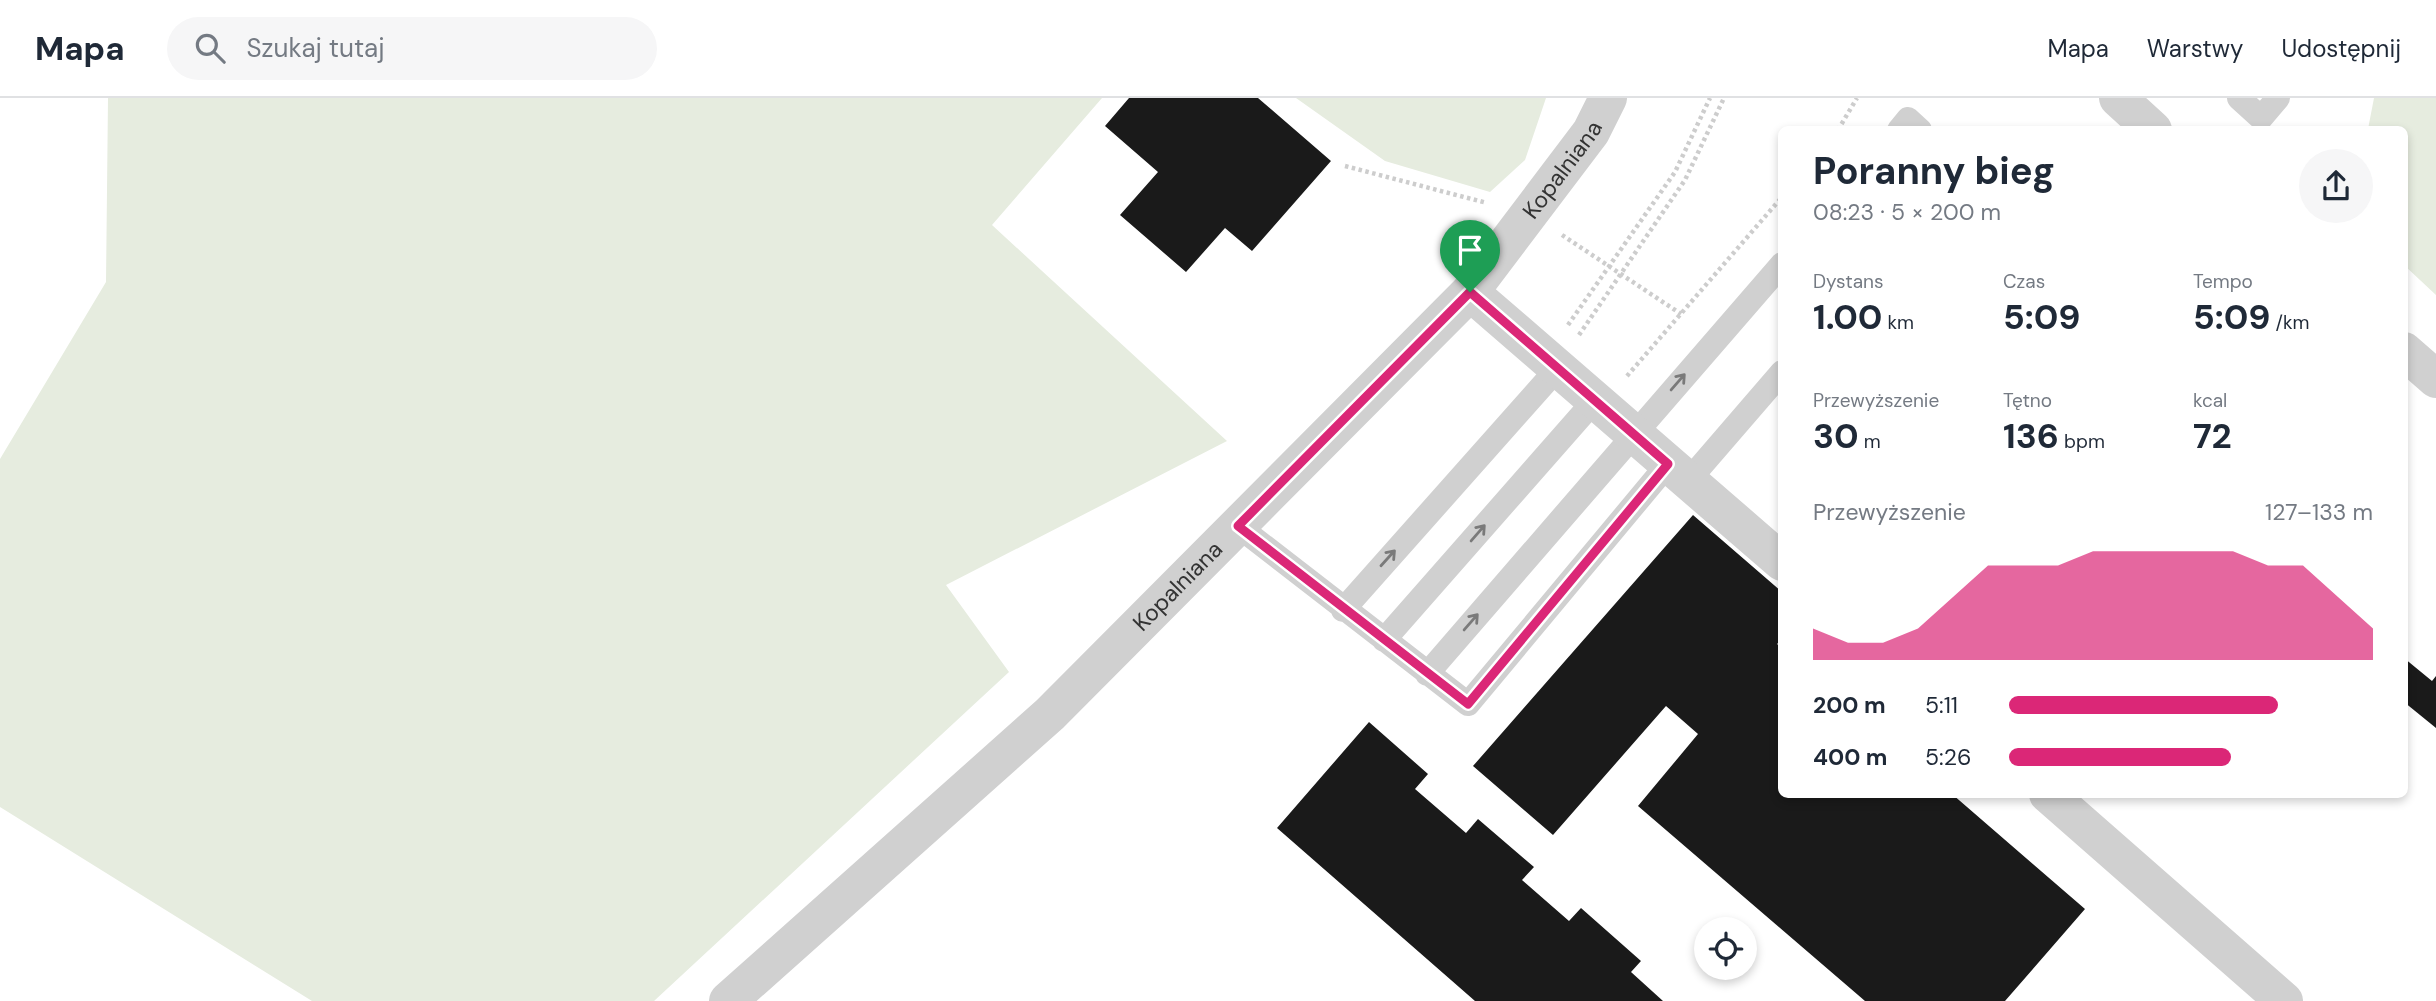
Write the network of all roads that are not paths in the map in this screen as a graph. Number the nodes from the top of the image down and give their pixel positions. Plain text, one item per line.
1 (1608, 98) edge
2 (2118, 98) edge
3 (2239, 98) edge
4 (2278, 98) edge
5 (1902, 126) edge
6 (1916, 126) edge
7 (2149, 126) edge
8 (1778, 269) edge
9 (1470, 292) junction
10 (2408, 354) edge
11 (1552, 363) junction
12 (1778, 376) edge
13 (2436, 379) edge
14 (1609, 390) junction
15 (1633, 434) junction
16 (1678, 473) junction
17 (1238, 526) junction
18 (1778, 559) edge
19 (1343, 610) junction
20 (1384, 639) junction
21 (1427, 674) junction
22 (2054, 798) edge
23 (728, 1001) edge
24 (2284, 1001) edge

1 - 9 street, Kopalniana
2 - 7 street
3 - 4 lane
5 - 6 lane
15 -> 8 lane
9 - 11 street
9 - 17 street, Kopalniana
10 - 13 street
11 - 14 street
19 -> 11 lane
12 - 16 lane
14 - 15 street
20 -> 14 lane
15 - 16 street
21 -> 15 lane
16 - 18 street
16 - 21 lane
17 - 19 lane
17 - 23 street, Kopalniana
19 - 20 lane
20 - 21 lane
22 - 24 street

